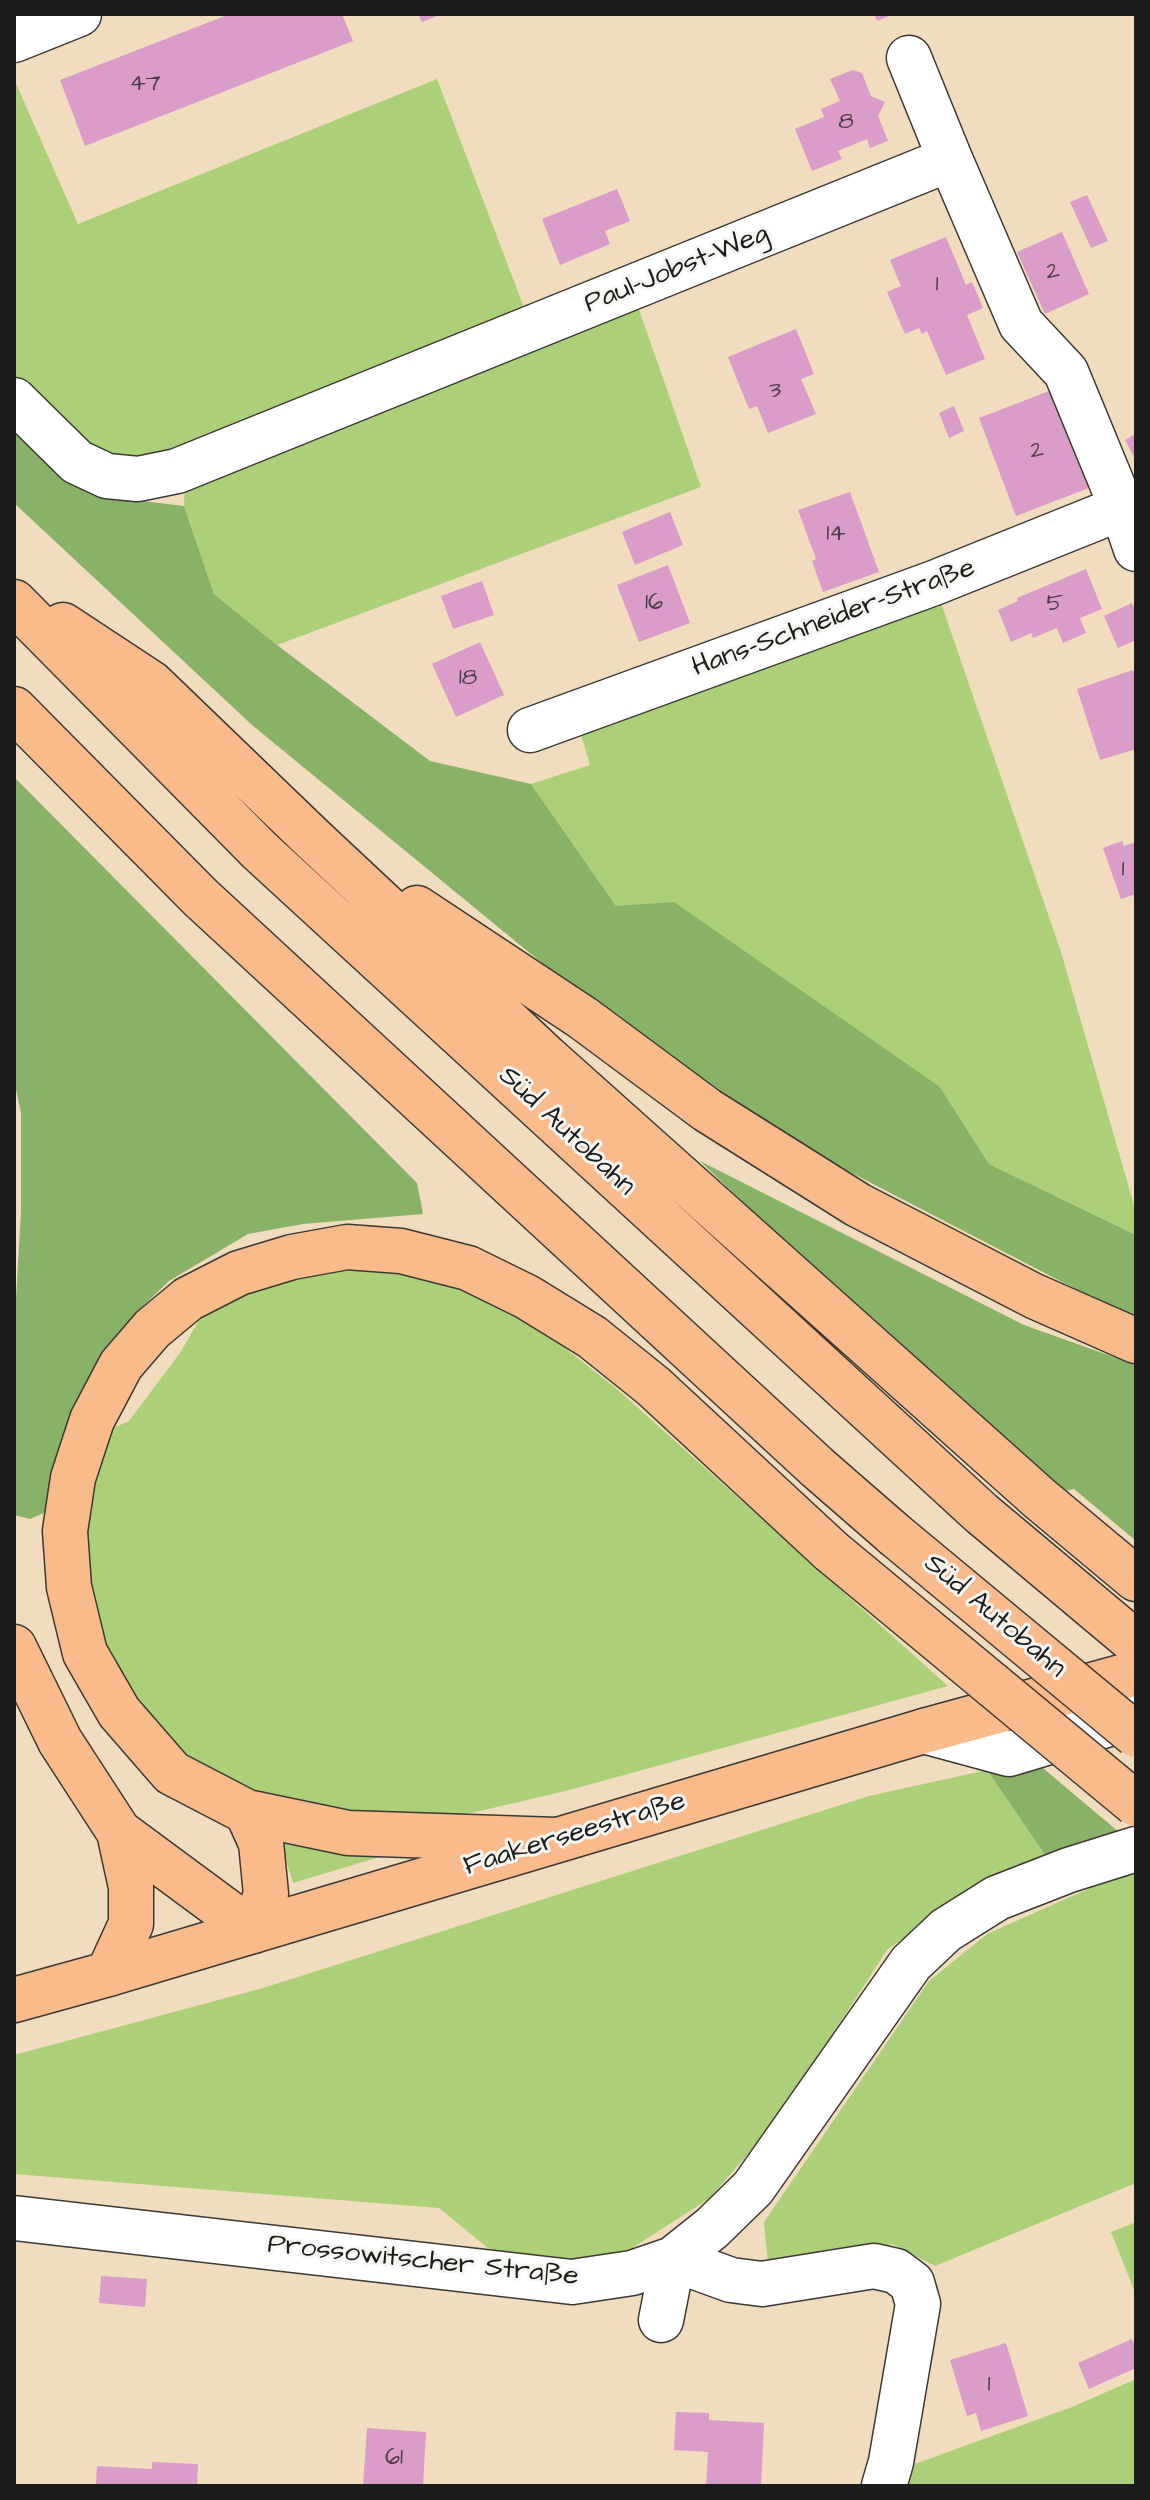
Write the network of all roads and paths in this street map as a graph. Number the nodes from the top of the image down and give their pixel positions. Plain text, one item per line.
1 (79, 14) edge
2 (14, 40) edge
3 (909, 58) dead end
4 (950, 159) junction
5 (14, 400) edge
6 (1129, 505) edge
7 (1136, 549) edge
8 (14, 593) edge
9 (14, 602) edge
10 (14, 709) edge
11 (530, 730) dead end
12 (312, 838) junction
13 (1136, 1341) edge
14 (1136, 1579) edge
15 (1136, 1643) edge
16 (14, 1647) edge
17 (1136, 1673) edge
18 (1136, 1716) edge
19 (924, 1731) junction
20 (1136, 1735) edge
21 (1136, 1804) edge
22 (247, 1812) junction
23 (119, 1832) junction
24 (557, 1840) junction
25 (1136, 1849) edge
26 (253, 1931) junction
27 (108, 1974) junction
28 (14, 2000) edge
29 (14, 2218) edge
30 (673, 2259) junction
31 (661, 2320) dead end
32 (884, 2486) edge

1 - 2 street
3 - 4 street
4 - 5 street, Paul-Jobst-Weg
4 - 6 street
6 - 7 street
6 - 11 street, Hans-Schneider-Straße
8 - 12 main road
9 - 15 main road, Süd Autobahn
10 - 20 main road, Süd Autobahn, bridge
12 - 13 main road
12 - 14 main road
16 - 23 main road
17 - 19 main road, Faakerseestraße
18 - 19 street
19 - 24 main road, Faakerseestraße
21 - 22 main road, bridge
22 - 24 main road
22 - 26 main road
23 - 26 main road
23 - 27 main road
24 - 26 main road, Faakerseestraße
25 - 30 street, Prossowitscher Straße
26 - 27 main road, Faakerseestraße
27 - 28 main road, Faakerseestraße
29 - 30 street, Prossowitscher Straße
30 - 31 street
30 - 32 street

